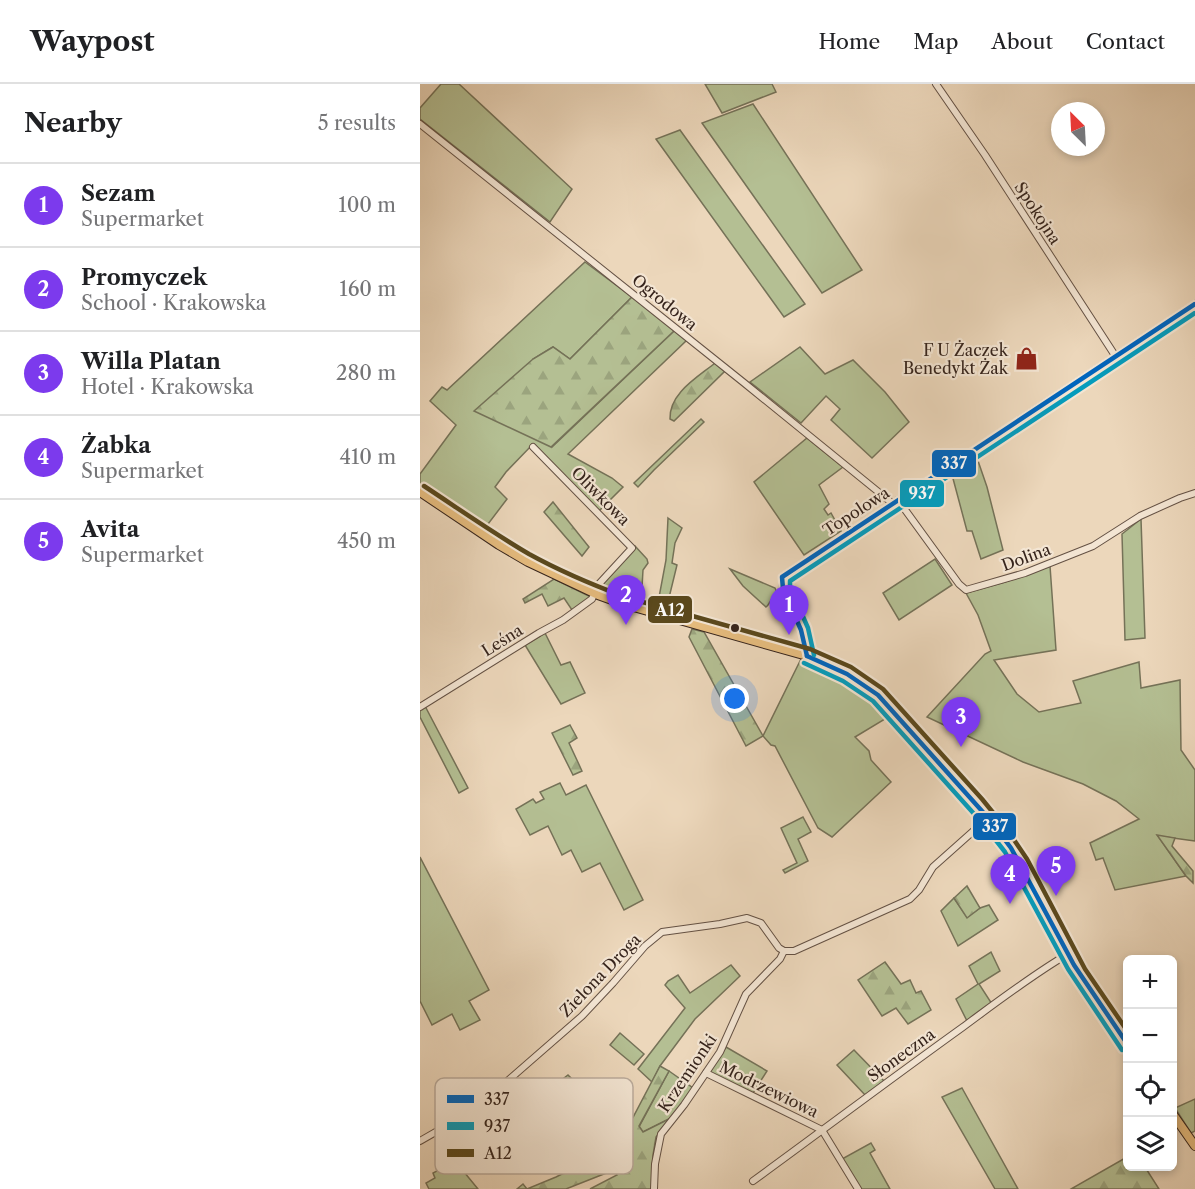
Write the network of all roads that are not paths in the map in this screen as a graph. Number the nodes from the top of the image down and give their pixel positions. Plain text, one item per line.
1 (936, 84) edge
2 (420, 124) edge
3 (1195, 304) edge
4 (1116, 357) junction
5 (533, 447) dead end
6 (420, 492) edge
7 (1195, 493) edge
8 (895, 501) junction
9 (594, 593) junction
10 (807, 656) junction
11 (420, 707) edge
12 (988, 818) junction
13 (784, 951) junction
14 (1068, 954) junction
15 (1123, 1039) edge
16 (706, 1074) junction
17 (511, 1078) edge
18 (1176, 1117) edge
19 (822, 1130) junction
20 (435, 1132) edge
21 (420, 1141) edge
22 (1195, 1146) edge
23 (753, 1181) dead end
24 (654, 1189) edge
25 (858, 1189) edge

1 - 4 street, Spokojna
2 - 8 street, Ogrodowa
3 - 4 street, Topolowa
4 - 8 street, Topolowa
5 - 9 street, Oliwkowa
6 - 9 main road
7 - 8 street, Dolina
8 - 10 street, Topolowa
9 - 10 main road
9 - 11 street, Leśna
10 - 12 main road
12 - 13 street
12 - 14 main road
13 - 16 street, Krzemionki
13 - 17 street, Zielona Droga
14 - 15 main road
14 - 19 street, Słoneczna
16 - 19 street, Modrzewiowa
16 - 24 street, Krzemionki
18 - 22 main road
19 - 23 street, Słoneczna
19 - 25 street, Modrzewiowa
20 - 21 street, Zielona Droga

